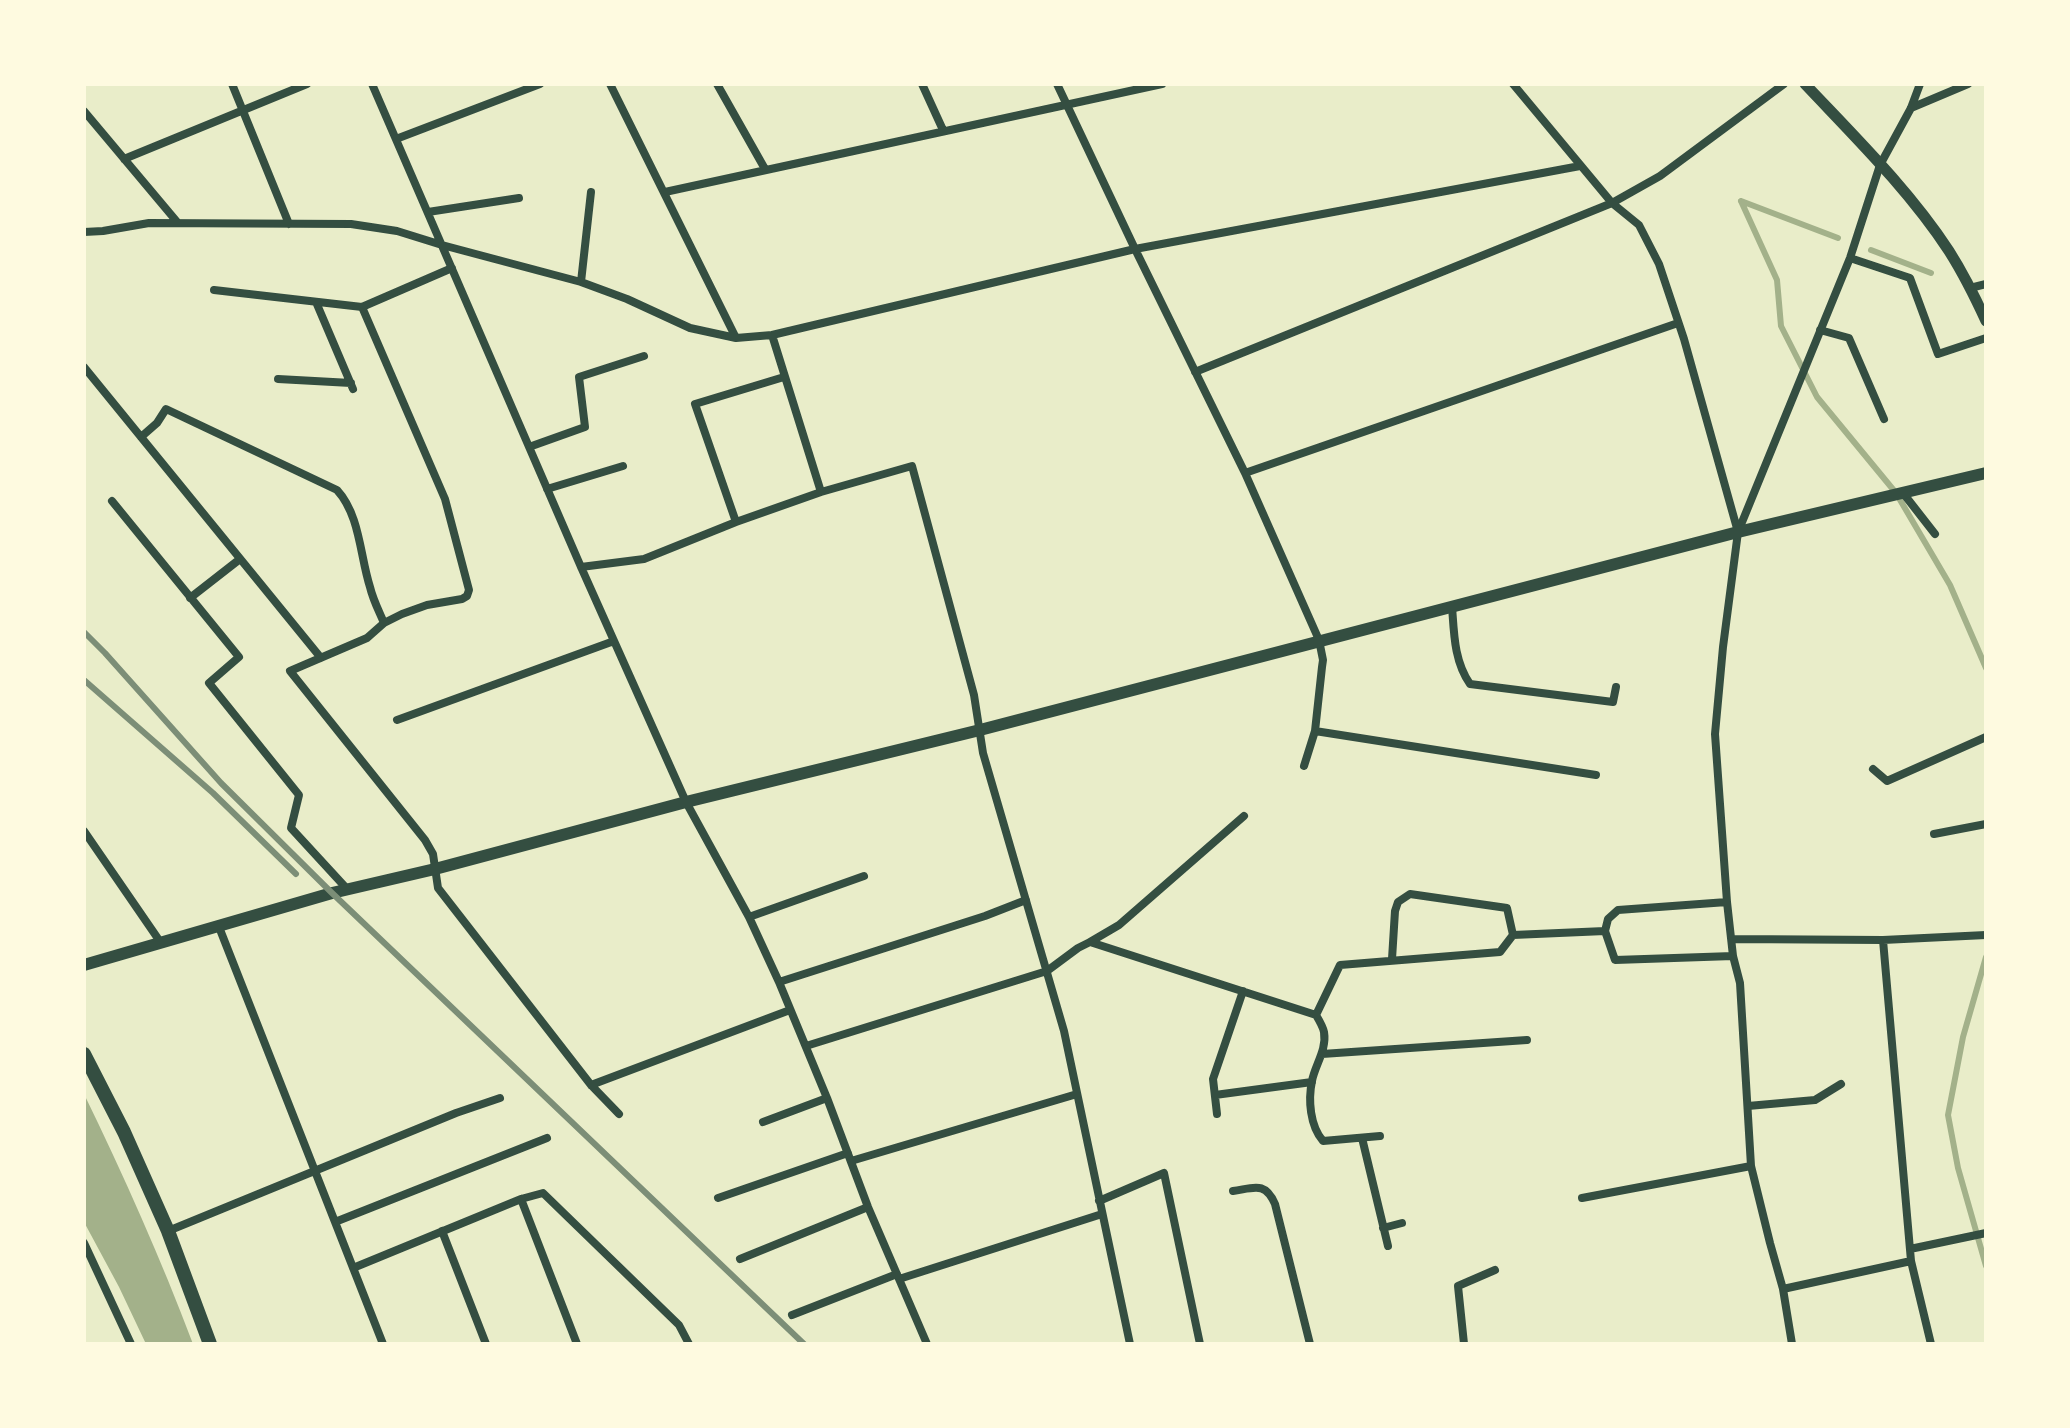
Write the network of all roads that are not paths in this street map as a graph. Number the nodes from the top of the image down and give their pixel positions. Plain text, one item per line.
1 (232, 84) edge
2 (307, 84) edge
3 (372, 84) edge
4 (540, 84) edge
5 (610, 84) edge
6 (717, 84) edge
7 (922, 84) edge
8 (1057, 84) edge
9 (1162, 84) edge
10 (1513, 84) edge
11 (1784, 84) edge
12 (1805, 84) edge
13 (1920, 84) edge
14 (1968, 84) edge
15 (1067, 103) junction
16 (1911, 108) junction
17 (84, 111) edge
18 (242, 111) junction
19 (943, 130) junction
20 (396, 139) junction
21 (124, 159) junction
22 (1880, 165) junction
23 (1580, 166) junction
24 (765, 169) junction
25 (591, 192) dead end
26 (665, 192) junction
27 (519, 198) dead end
28 (1612, 203) junction
29 (428, 212) junction
30 (178, 223) junction
31 (289, 224) junction
32 (103, 231) junction
33 (84, 232) edge
34 (84, 241) edge
35 (442, 245) junction
36 (1135, 249) junction
37 (1850, 258) junction
38 (452, 268) junction
39 (581, 282) junction
40 (1986, 284) edge
41 (1970, 288) junction
42 (214, 290) dead end
43 (316, 302) junction
44 (362, 307) junction
45 (1986, 321) edge
46 (1678, 323) junction
47 (1820, 330) junction
48 (772, 335) junction
49 (736, 338) junction
50 (1986, 338) edge
51 (644, 356) dead end
52 (84, 367) edge
53 (1195, 372) junction
54 (784, 377) junction
55 (278, 379) dead end
56 (1884, 419) dead end
57 (141, 437) junction
58 (529, 447) junction
59 (623, 466) dead end
60 (1245, 473) junction
61 (1986, 473) edge
62 (547, 489) junction
63 (821, 492) junction
64 (1902, 493) junction
65 (112, 501) dead end
66 (736, 522) junction
67 (1738, 532) junction
68 (1935, 534) dead end
69 (240, 559) junction
70 (581, 567) junction
71 (190, 598) junction
72 (1452, 606) junction
73 (384, 623) junction
74 (1319, 640) junction
75 (614, 641) junction
76 (321, 658) junction
77 (1616, 687) dead end
78 (397, 720) dead end
79 (980, 730) junction
80 (1315, 731) junction
81 (1986, 737) edge
82 (1304, 766) dead end
83 (1873, 769) dead end
84 (1596, 775) dead end
85 (686, 802) junction
86 (1244, 816) dead end
87 (1986, 824) edge
88 (84, 831) edge
89 (1934, 834) dead end
90 (435, 869) junction
91 (864, 876) dead end
92 (348, 890) junction
93 (1026, 900) junction
94 (1727, 902) junction
95 (749, 917) junction
96 (219, 927) junction
97 (1605, 931) junction
98 (1513, 935) junction
99 (1986, 935) edge
100 (1732, 939) junction
101 (1883, 940) junction
102 (1090, 942) junction
103 (161, 943) junction
104 (1733, 956) junction
105 (1392, 959) junction
106 (84, 965) edge
107 (1047, 971) junction
108 (779, 982) junction
109 (1243, 991) junction
110 (790, 1010) junction
111 (1316, 1015) junction
112 (1527, 1040) dead end
113 (806, 1046) junction
114 (84, 1054) edge
115 (1322, 1054) junction
116 (1312, 1082) junction
117 (1841, 1084) dead end
118 (591, 1085) junction
119 (1077, 1094) junction
120 (1215, 1095) junction
121 (500, 1098) dead end
122 (827, 1098) junction
123 (1748, 1106) junction
124 (619, 1114) dead end
125 (1217, 1114) dead end
126 (763, 1122) dead end
127 (1380, 1136) dead end
128 (547, 1138) dead end
129 (1362, 1138) junction
130 (849, 1157) junction
131 (1751, 1166) junction
132 (314, 1171) junction
133 (1233, 1191) dead end
134 (718, 1198) dead end
135 (1582, 1198) dead end
136 (521, 1199) junction
137 (1099, 1201) junction
138 (868, 1207) junction
139 (1102, 1214) junction
140 (335, 1222) junction
141 (1402, 1223) dead end
142 (1383, 1228) junction
143 (168, 1231) junction
144 (442, 1231) junction
145 (1986, 1233) edge
146 (84, 1243) edge
147 (1388, 1246) dead end
148 (1910, 1249) junction
149 (740, 1259) dead end
150 (1911, 1261) junction
151 (353, 1268) junction
152 (1495, 1270) dead end
153 (898, 1277) junction
154 (1783, 1289) junction
155 (792, 1315) dead end
156 (131, 1344) edge
157 (210, 1344) edge
158 (383, 1344) edge
159 (486, 1344) edge
160 (577, 1344) edge
161 (688, 1344) edge
162 (926, 1344) edge
163 (1130, 1344) edge
164 (1200, 1344) edge
165 (1310, 1344) edge
166 (1464, 1344) edge
167 (1792, 1344) edge
168 (1931, 1344) edge

1 - 18 street
2 - 18 street
3 - 20 street
4 - 20 street
5 - 26 street
6 - 24 street
7 - 19 street
8 - 15 street
9 - 15 street
10 - 23 street
11 - 28 street
12 - 22 street
13 - 16 street
14 - 16 street
15 - 19 street
15 - 36 street
16 - 22 street
17 - 21 street
18 - 21 street
18 - 31 street
19 - 24 street
20 - 29 street
21 - 30 street
22 - 37 street
22 - 41 street
23 - 28 street
23 - 36 street
24 - 26 street
25 - 39 street
26 - 49 street
27 - 29 street
28 - 46 street
28 - 53 street
29 - 35 street
30 - 31 street
30 - 32 street
31 - 35 street
32 - 33 street
32 - 34 street
35 - 38 street
35 - 39 street
36 - 48 street
36 - 53 street
37 - 47 street
37 - 50 street
38 - 44 street
38 - 58 street
39 - 49 street
40 - 41 street
41 - 45 street
42 - 43 street
43 - 44 street
43 - 55 street
44 - 73 street
46 - 60 street
46 - 67 street
47 - 56 street
47 - 67 street
48 - 49 street
48 - 54 street
51 - 58 street
52 - 57 street
53 - 60 street
54 - 63 street
54 - 66 street
57 - 69 street
57 - 73 street
58 - 62 street
59 - 62 street
60 - 74 street
61 - 64 main road
62 - 70 street
63 - 66 street
63 - 79 street
64 - 67 main road
64 - 68 street
65 - 71 street
66 - 70 street
67 - 72 main road
67 - 94 street
69 - 71 street
69 - 76 street
70 - 75 street
71 - 92 street
72 - 74 main road
72 - 77 street
73 - 76 street
74 - 79 main road
74 - 80 street
75 - 78 street
75 - 85 street
76 - 90 street
79 - 85 main road
79 - 93 street
80 - 82 street
80 - 84 street
81 - 83 street
85 - 90 main road
85 - 95 street
86 - 102 street
87 - 89 street
88 - 103 street
90 - 92 main road
90 - 118 street
91 - 95 street
92 - 96 main road
93 - 107 street
93 - 108 street
94 - 97 street
94 - 100 street
95 - 108 street
96 - 103 main road
96 - 132 street
97 - 98 street
97 - 104 street
98 - 105 street
98 - 105 street
99 - 101 street
100 - 101 street
100 - 104 street
101 - 148 street
102 - 107 street
102 - 109 street
103 - 106 main road
104 - 123 street
105 - 111 street
107 - 113 street
107 - 119 street
108 - 110 street
109 - 111 street
109 - 120 street
110 - 113 street
110 - 118 street
111 - 115 street
112 - 115 street
113 - 122 street
114 - 143 highway
115 - 116 street
116 - 120 street
116 - 129 street
117 - 123 street
118 - 124 street
119 - 130 street
119 - 137 street
120 - 125 street
121 - 132 street
122 - 126 street
122 - 130 street
123 - 131 street
127 - 129 street
128 - 140 street
129 - 142 street
130 - 134 street
130 - 138 street
131 - 135 street
131 - 154 street
132 - 140 street
132 - 143 street
133 - 165 street
136 - 144 street
136 - 160 street
136 - 161 street
137 - 139 street
137 - 164 street
138 - 149 street
138 - 153 street
139 - 153 street
139 - 163 street
140 - 151 street
141 - 142 street
142 - 147 street
143 - 157 highway
144 - 151 street
144 - 159 street
145 - 148 street
146 - 156 street
148 - 150 street
150 - 154 street
150 - 168 street
151 - 158 street
152 - 166 street
153 - 155 street
153 - 162 street
154 - 167 street

